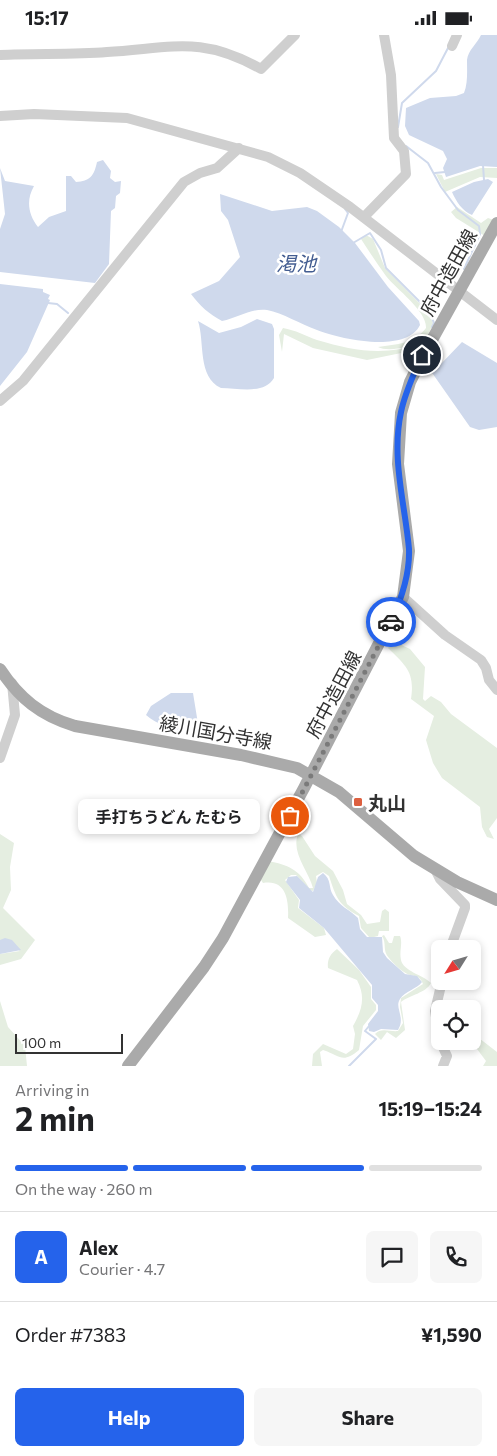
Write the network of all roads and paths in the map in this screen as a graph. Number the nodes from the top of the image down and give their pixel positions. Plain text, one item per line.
1 (295, 35) edge
2 (384, 35) edge
3 (457, 35) edge
4 (452, 46) dead end
5 (0, 55) edge
6 (0, 116) edge
7 (239, 148) junction
8 (364, 217) junction
9 (497, 223) edge
10 (460, 292) junction
11 (497, 320) edge
12 (0, 401) edge
13 (403, 597) junction
14 (0, 669) edge
15 (12, 681) junction
16 (497, 690) edge
17 (0, 758) edge
18 (310, 775) junction
19 (436, 871) junction
20 (497, 899) edge
21 (453, 940) edge
22 (444, 1050) edge
23 (128, 1066) edge
24 (443, 1066) edge

1 - 5 street
2 - 8 street
3 - 4 street
6 - 7 street
7 - 8 street
7 - 12 street
8 - 10 street
9 - 10 main road, 府中造田線
10 - 11 street
10 - 13 main road, 府中造田線
13 - 16 street
13 - 18 main road, 府中造田線
14 - 15 main road, 綾川国分寺線
15 - 17 street
15 - 18 main road, 綾川国分寺線
18 - 19 main road, 綾川国分寺線
18 - 23 main road, 府中造田線
19 - 20 main road, 綾川国分寺線
19 - 21 street
22 - 24 street

